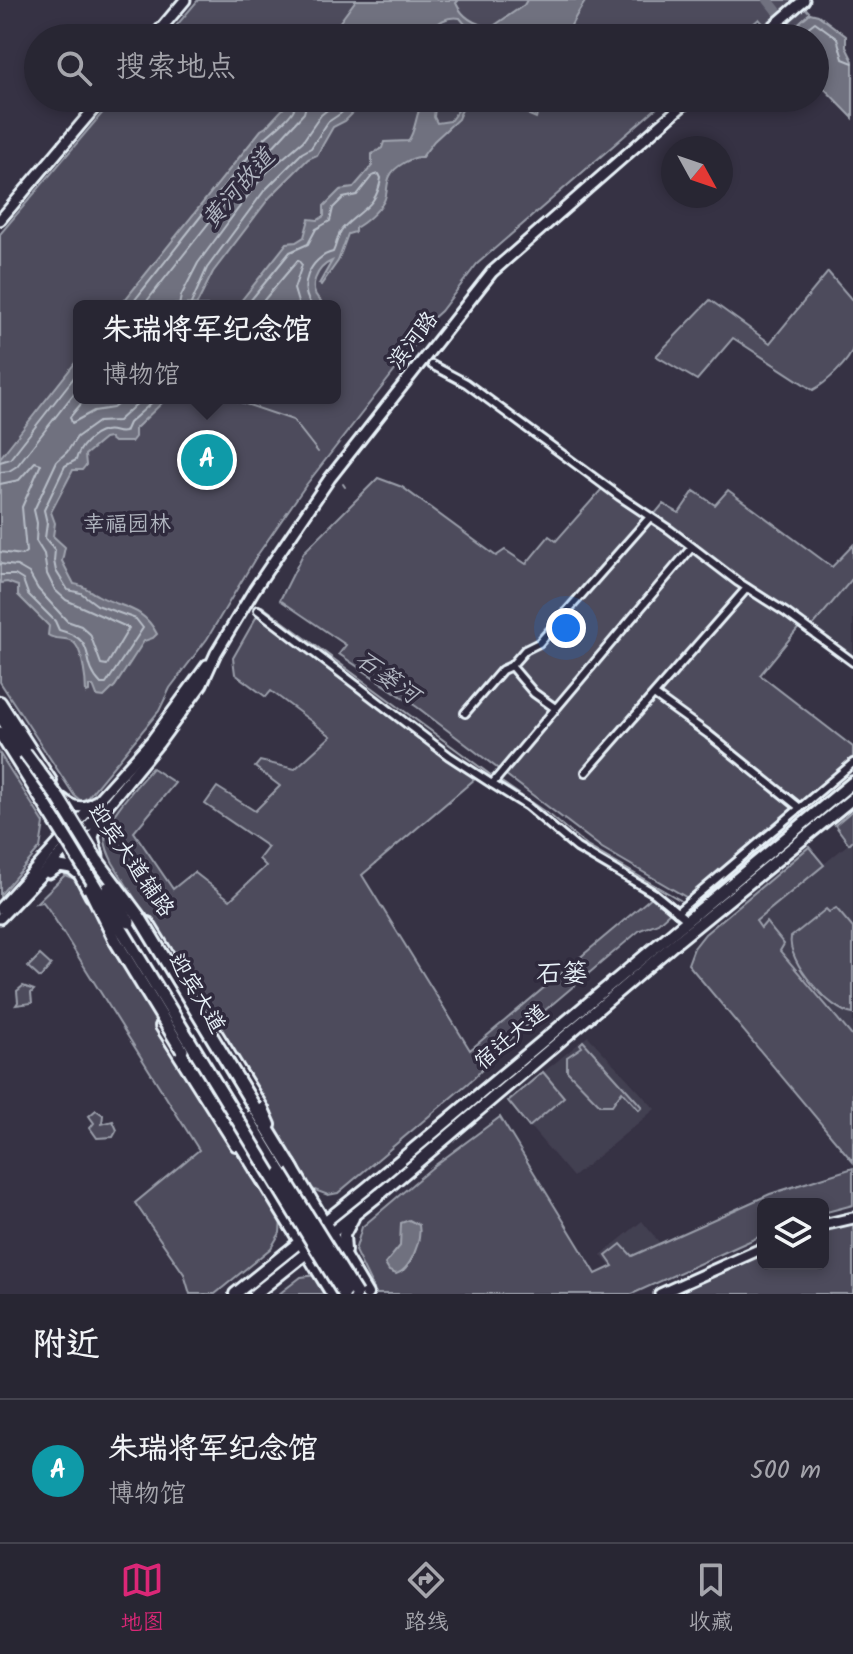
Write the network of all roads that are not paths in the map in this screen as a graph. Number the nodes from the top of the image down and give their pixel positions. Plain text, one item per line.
1 (185, 0) edge
2 (801, 2) edge
3 (165, 24) edge
4 (776, 24) edge
5 (91, 112) edge
6 (675, 112) edge
7 (0, 220) edge
8 (432, 365) dead end
9 (650, 517) junction
10 (692, 547) junction
11 (747, 588) junction
12 (258, 610) dead end
13 (216, 653) junction
14 (853, 662) edge
15 (511, 666) junction
16 (654, 695) junction
17 (0, 702) edge
18 (555, 708) junction
19 (465, 713) dead end
20 (0, 715) edge
21 (0, 733) edge
22 (154, 738) junction
23 (0, 743) edge
24 (25, 753) junction
25 (853, 763) edge
26 (586, 772) dead end
27 (853, 782) edge
28 (492, 784) junction
29 (853, 798) edge
30 (63, 799) junction
31 (107, 806) junction
32 (800, 808) junction
33 (80, 827) junction
34 (57, 828) junction
35 (64, 845) junction
36 (49, 856) junction
37 (99, 859) junction
38 (82, 879) junction
39 (0, 908) edge
40 (677, 912) junction
41 (0, 919) edge
42 (687, 920) junction
43 (293, 1170) junction
44 (259, 1174) junction
45 (358, 1194) junction
46 (309, 1197) junction
47 (363, 1207) junction
48 (853, 1218) edge
49 (324, 1222) junction
50 (829, 1224) edge
51 (289, 1228) junction
52 (331, 1233) junction
53 (299, 1242) junction
54 (757, 1251) edge
55 (306, 1253) junction
56 (347, 1261) junction
57 (319, 1272) junction
58 (258, 1275) junction
59 (266, 1285) junction
60 (235, 1294) edge
61 (255, 1294) edge
62 (332, 1294) edge
63 (344, 1294) edge
64 (356, 1294) edge
65 (367, 1294) edge
66 (660, 1294) edge

1 - 3 main road
2 - 4 main road
5 - 7 main road
6 - 13 main road, 滨河路
8 - 9 street
9 - 10 street
9 - 15 street
10 - 11 street
10 - 18 street
11 - 14 street
11 - 16 street
12 - 28 street
13 - 22 main road, 滨河路
13 - 31 main road, 滨河路
15 - 18 street
15 - 19 street
16 - 26 street
16 - 32 street
17 - 30 main road, 迎宾大道辅路
18 - 28 street
20 - 24 highway, 迎宾大道
21 - 34 highway, 迎宾大道
22 - 30 main road
22 - 33 main road, 滨河路
23 - 34 main road, 迎宾大道辅路
24 - 43 highway, bridge
24 - 64 highway, 迎宾大道, bridge
25 - 32 street
27 - 42 main road, 宿迁大道
28 - 40 street
29 - 47 main road, 宿迁大道
30 - 33 main road, 迎宾大道辅路
31 - 33 main road, 滨河路
31 - 37 main road
32 - 40 street
33 - 35 main road, 滨河路
33 - 37 main road, 迎宾大道辅路
34 - 35 main road, 迎宾大道辅路
34 - 36 main road
34 - 44 highway, bridge
34 - 63 highway, 迎宾大道, bridge
35 - 36 main road, 滨河路
35 - 38 main road, 迎宾大道辅路
35 - 41 main road, 滨河路
36 - 39 main road, 滨河路
37 - 43 main road, 迎宾大道辅路
38 - 41 main road
38 - 44 main road, 迎宾大道辅路
40 - 42 street
42 - 45 main road, 宿迁大道
43 - 46 main road, 迎宾大道辅路
44 - 51 main road, 迎宾大道辅路
45 - 46 main road
45 - 49 main road, 宿迁大道
46 - 49 main road, 迎宾大道辅路
47 - 52 main road, 宿迁大道
47 - 56 main road
48 - 50 main road
49 - 52 main road, 迎宾大道辅路
49 - 53 main road, 宿迁大道
51 - 53 main road, 迎宾大道辅路
51 - 58 main road
52 - 55 main road, 宿迁大道
52 - 56 main road, 迎宾大道辅路
53 - 55 main road, 迎宾大道辅路
53 - 58 main road, 宿迁大道
54 - 66 main road
55 - 57 main road, 迎宾大道辅路
55 - 59 main road, 宿迁大道
56 - 65 main road, 迎宾大道辅路
57 - 59 main road
57 - 62 main road, 迎宾大道辅路
58 - 60 main road, 宿迁大道
59 - 61 main road, 宿迁大道

